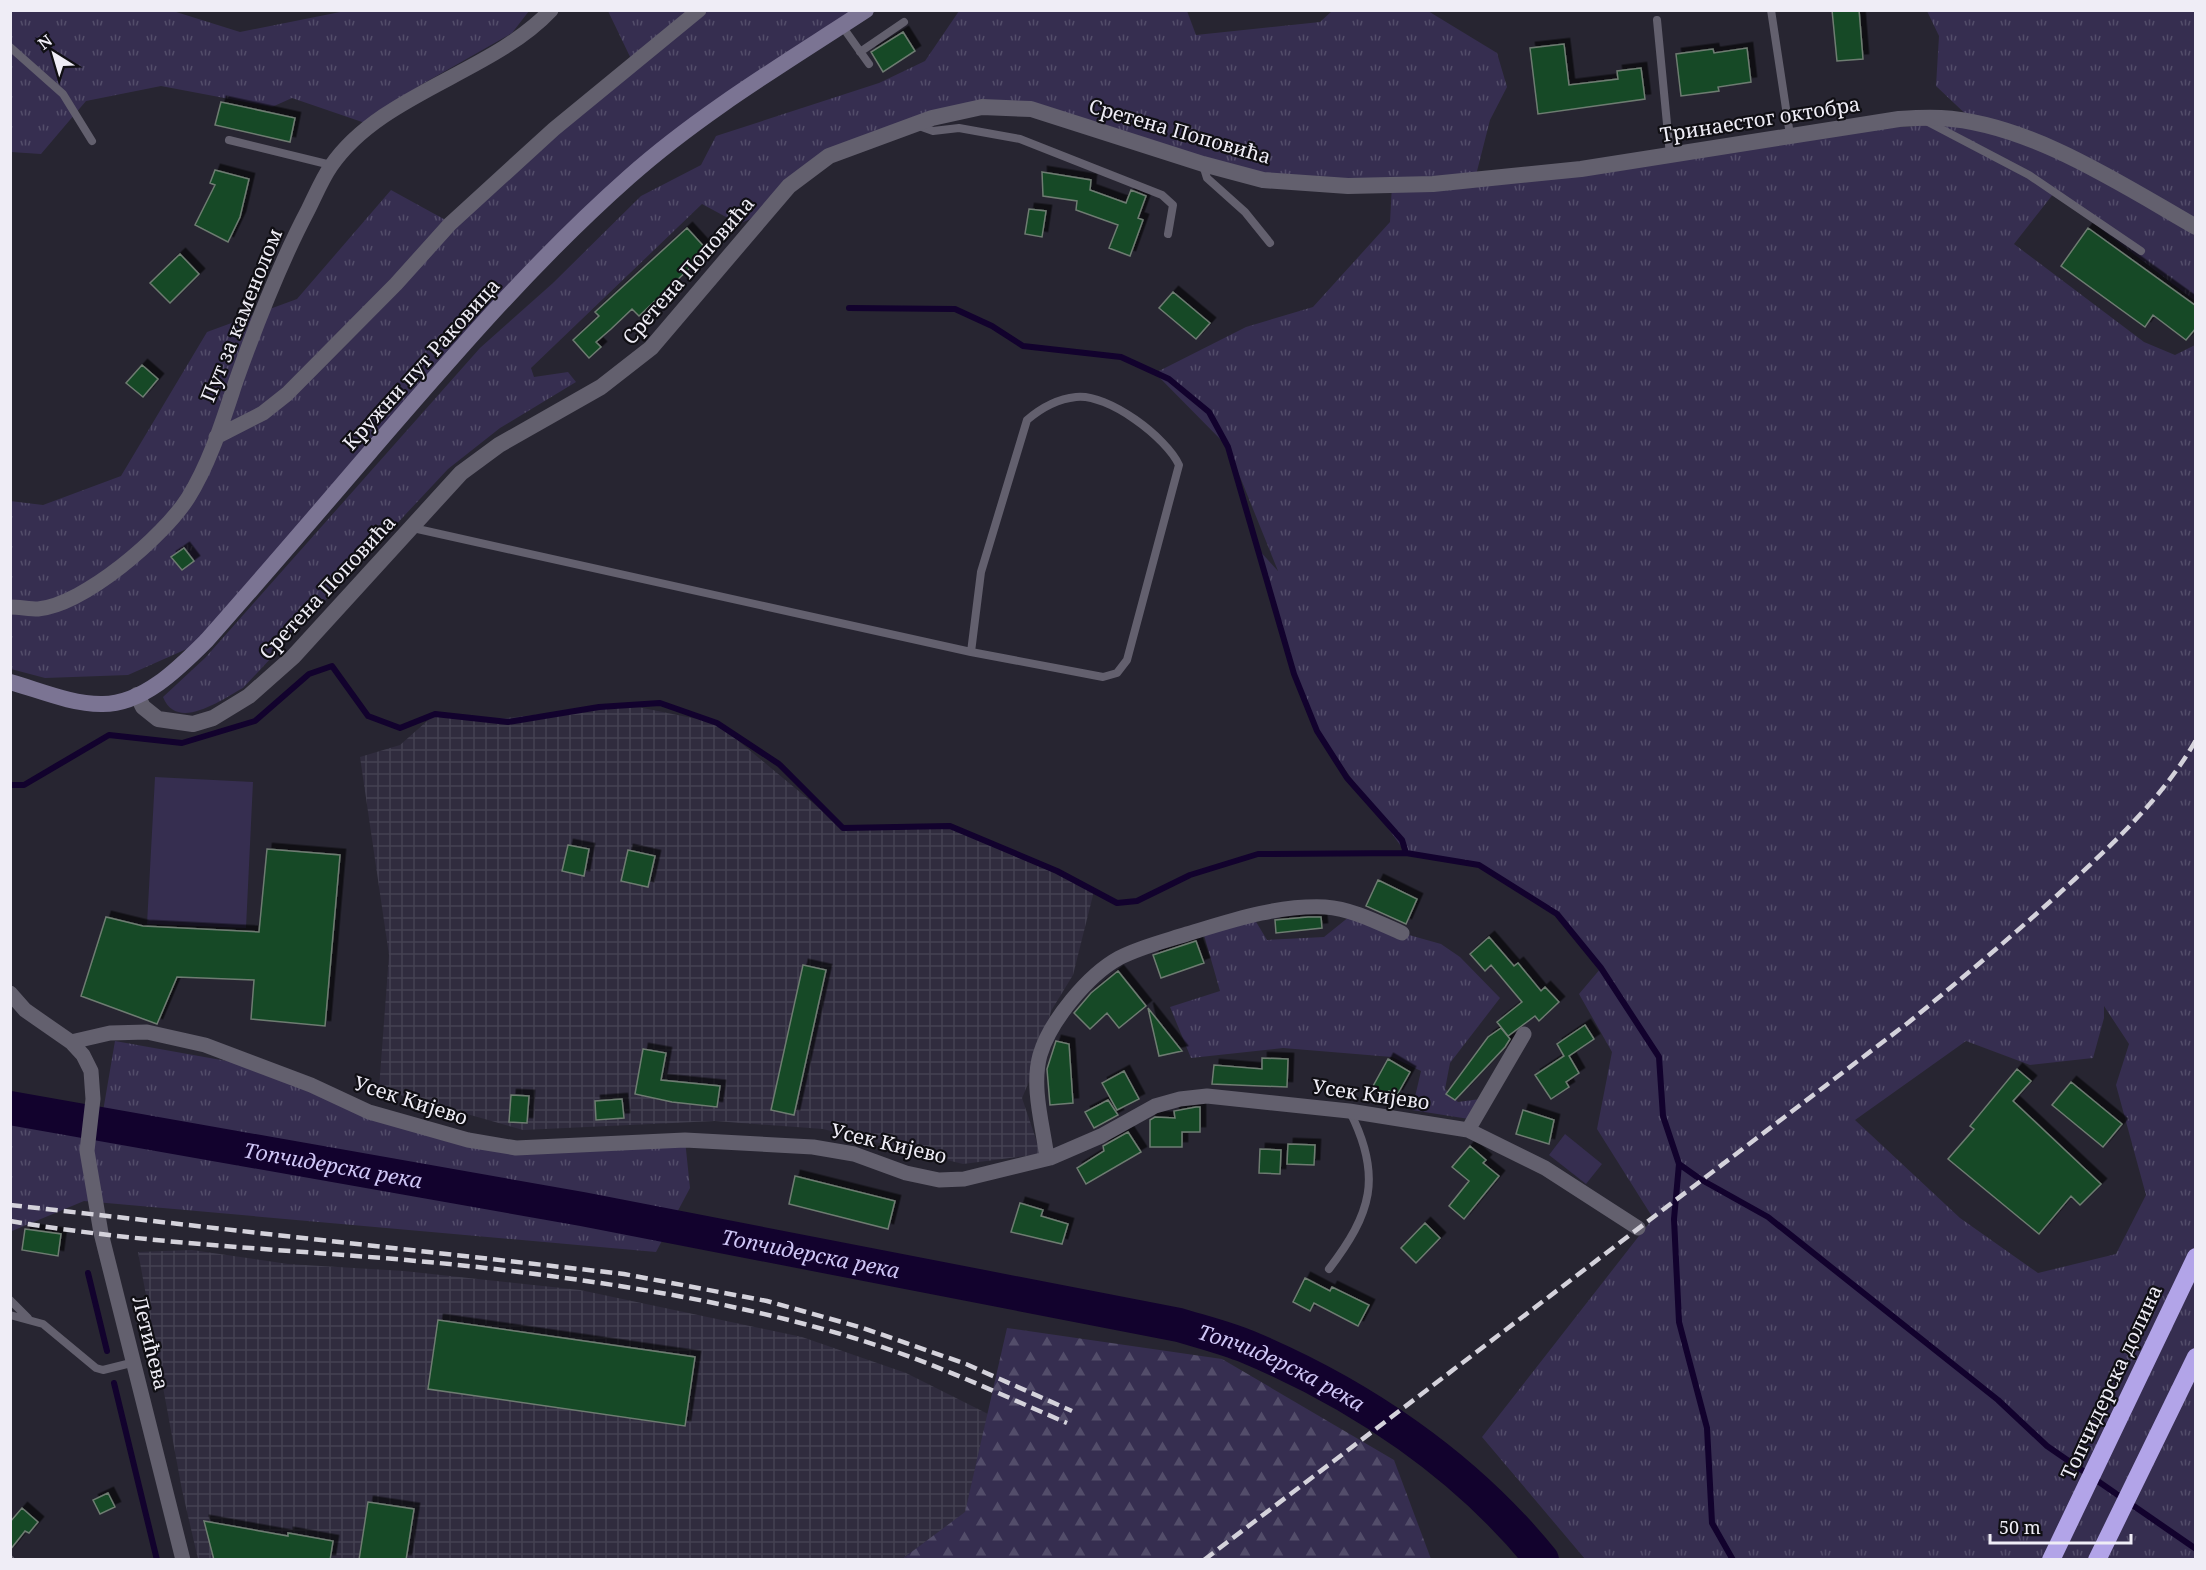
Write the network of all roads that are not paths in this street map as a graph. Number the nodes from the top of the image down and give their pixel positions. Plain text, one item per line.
1 (552, 10) edge
2 (699, 10) edge
3 (866, 10) edge
4 (1770, 10) edge
5 (1657, 20) dead end
6 (904, 22) dead end
7 (842, 26) junction
8 (10, 46) edge
9 (861, 52) junction
10 (869, 64) dead end
11 (1922, 118) junction
12 (915, 124) junction
13 (1790, 135) junction
14 (229, 140) dead end
15 (92, 141) dead end
16 (1670, 155) junction
17 (1203, 164) junction
18 (331, 165) junction
19 (1308, 184) joint
20 (2196, 227) edge
21 (1168, 234) dead end
22 (1270, 243) dead end
23 (2140, 250) dead end
24 (216, 437) junction
25 (411, 528) junction
26 (10, 607) edge
27 (971, 652) junction
28 (10, 682) edge
29 (137, 695) junction
30 (1402, 933) dead end
31 (10, 993) edge
32 (1524, 1034) dead end
33 (71, 1042) junction
34 (1349, 1110) junction
35 (1468, 1130) junction
36 (1047, 1158) junction
37 (1638, 1228) dead end
38 (2196, 1257) edge
39 (1329, 1269) dead end
40 (10, 1300) edge
41 (10, 1315) edge
42 (29, 1319) junction
43 (2196, 1357) edge
44 (135, 1362) junction
45 (183, 1560) edge
46 (2051, 1560) edge
47 (2097, 1560) edge

1 - 18 street, Пут за каменолом
2 - 24 street
3 - 7 main road, Кружни пут Раковица
4 - 13 lane
5 - 16 lane
6 - 9 lane
7 - 9 lane
7 - 29 main road, Кружни пут Раковица
8 - 15 lane
9 - 10 lane
11 - 13 street, Тринаестог октобра
11 - 20 street, Тринаестог октобра
11 - 23 lane
12 - 17 street, Сретена Поповића
12 - 21 lane
12 - 25 street, Сретена Поповића
13 - 16 street, Тринаестог октобра
14 - 18 lane
16 - 19 street, Тринаестог октобра
17 - 19 street, Сретена Поповића
17 - 22 lane
18 - 24 street, Пут за каменолом
24 - 26 street, Пут за каменолом
25 - 27 lane
25 - 29 street, Сретена Поповића
27 - 27 lane
28 - 29 main road, Кружни пут Раковица
30 - 36 street
31 - 33 street
32 - 35 street
33 - 36 street, Усек Кијево
33 - 44 street, Летићева
34 - 35 street, Усек Кијево
34 - 36 street, Усек Кијево
34 - 39 lane
35 - 37 street, Усек Кијево
38 - 46 highway, Топчидерска долина
40 - 42 lane
41 - 42 lane
42 - 44 lane
43 - 47 highway
44 - 45 street, Летићева

